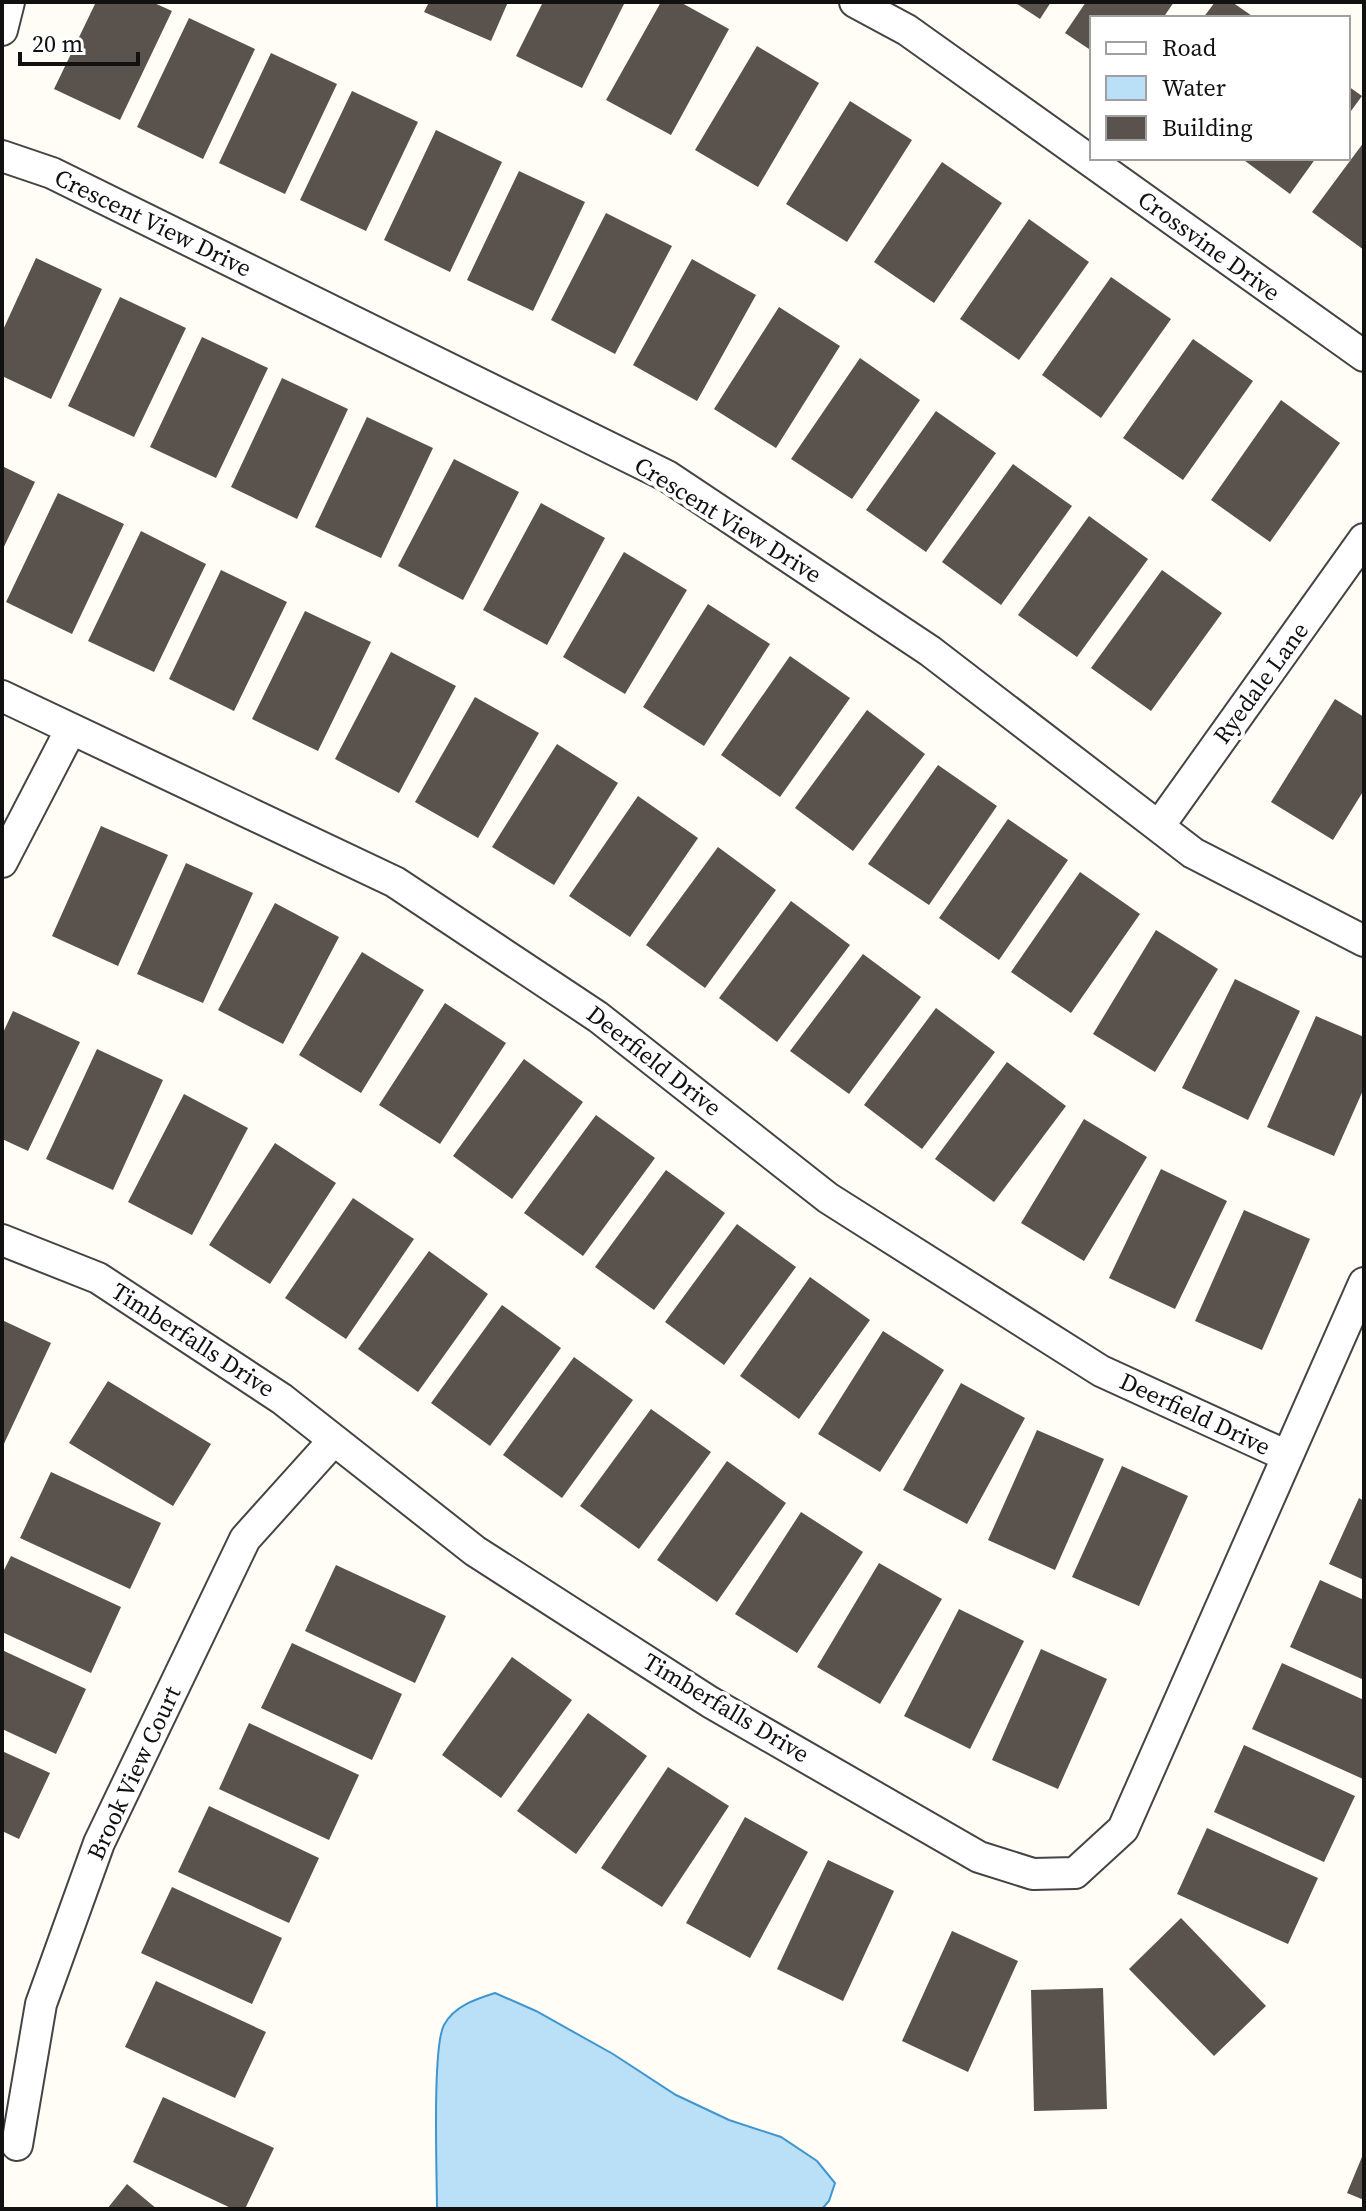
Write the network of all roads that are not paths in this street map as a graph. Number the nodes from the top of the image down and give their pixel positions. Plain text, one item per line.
1 (9, 2) edge
2 (855, 2) edge
3 (2, 30) edge
4 (2, 156) edge
5 (1364, 356) edge
6 (1364, 539) edge
7 (2, 696) edge
8 (71, 729) junction
9 (1159, 826) junction
10 (2, 862) edge
11 (1364, 941) edge
12 (2, 1240) edge
13 (1364, 1283) edge
14 (334, 1440) junction
15 (1287, 1456) junction
16 (17, 2145) dead end

1 - 3 street
2 - 5 street, Crossvine Drive
4 - 9 street, Crescent View Drive
6 - 9 street, Ryedale Lane
7 - 8 street, Deerfield Drive
8 - 10 street
8 - 15 street, Deerfield Drive
9 - 11 street, Crescent View Drive
12 - 14 street, Timberfalls Drive
13 - 15 street, Timberfalls Drive
14 - 15 street, Timberfalls Drive
14 - 16 street, Brook View Court

